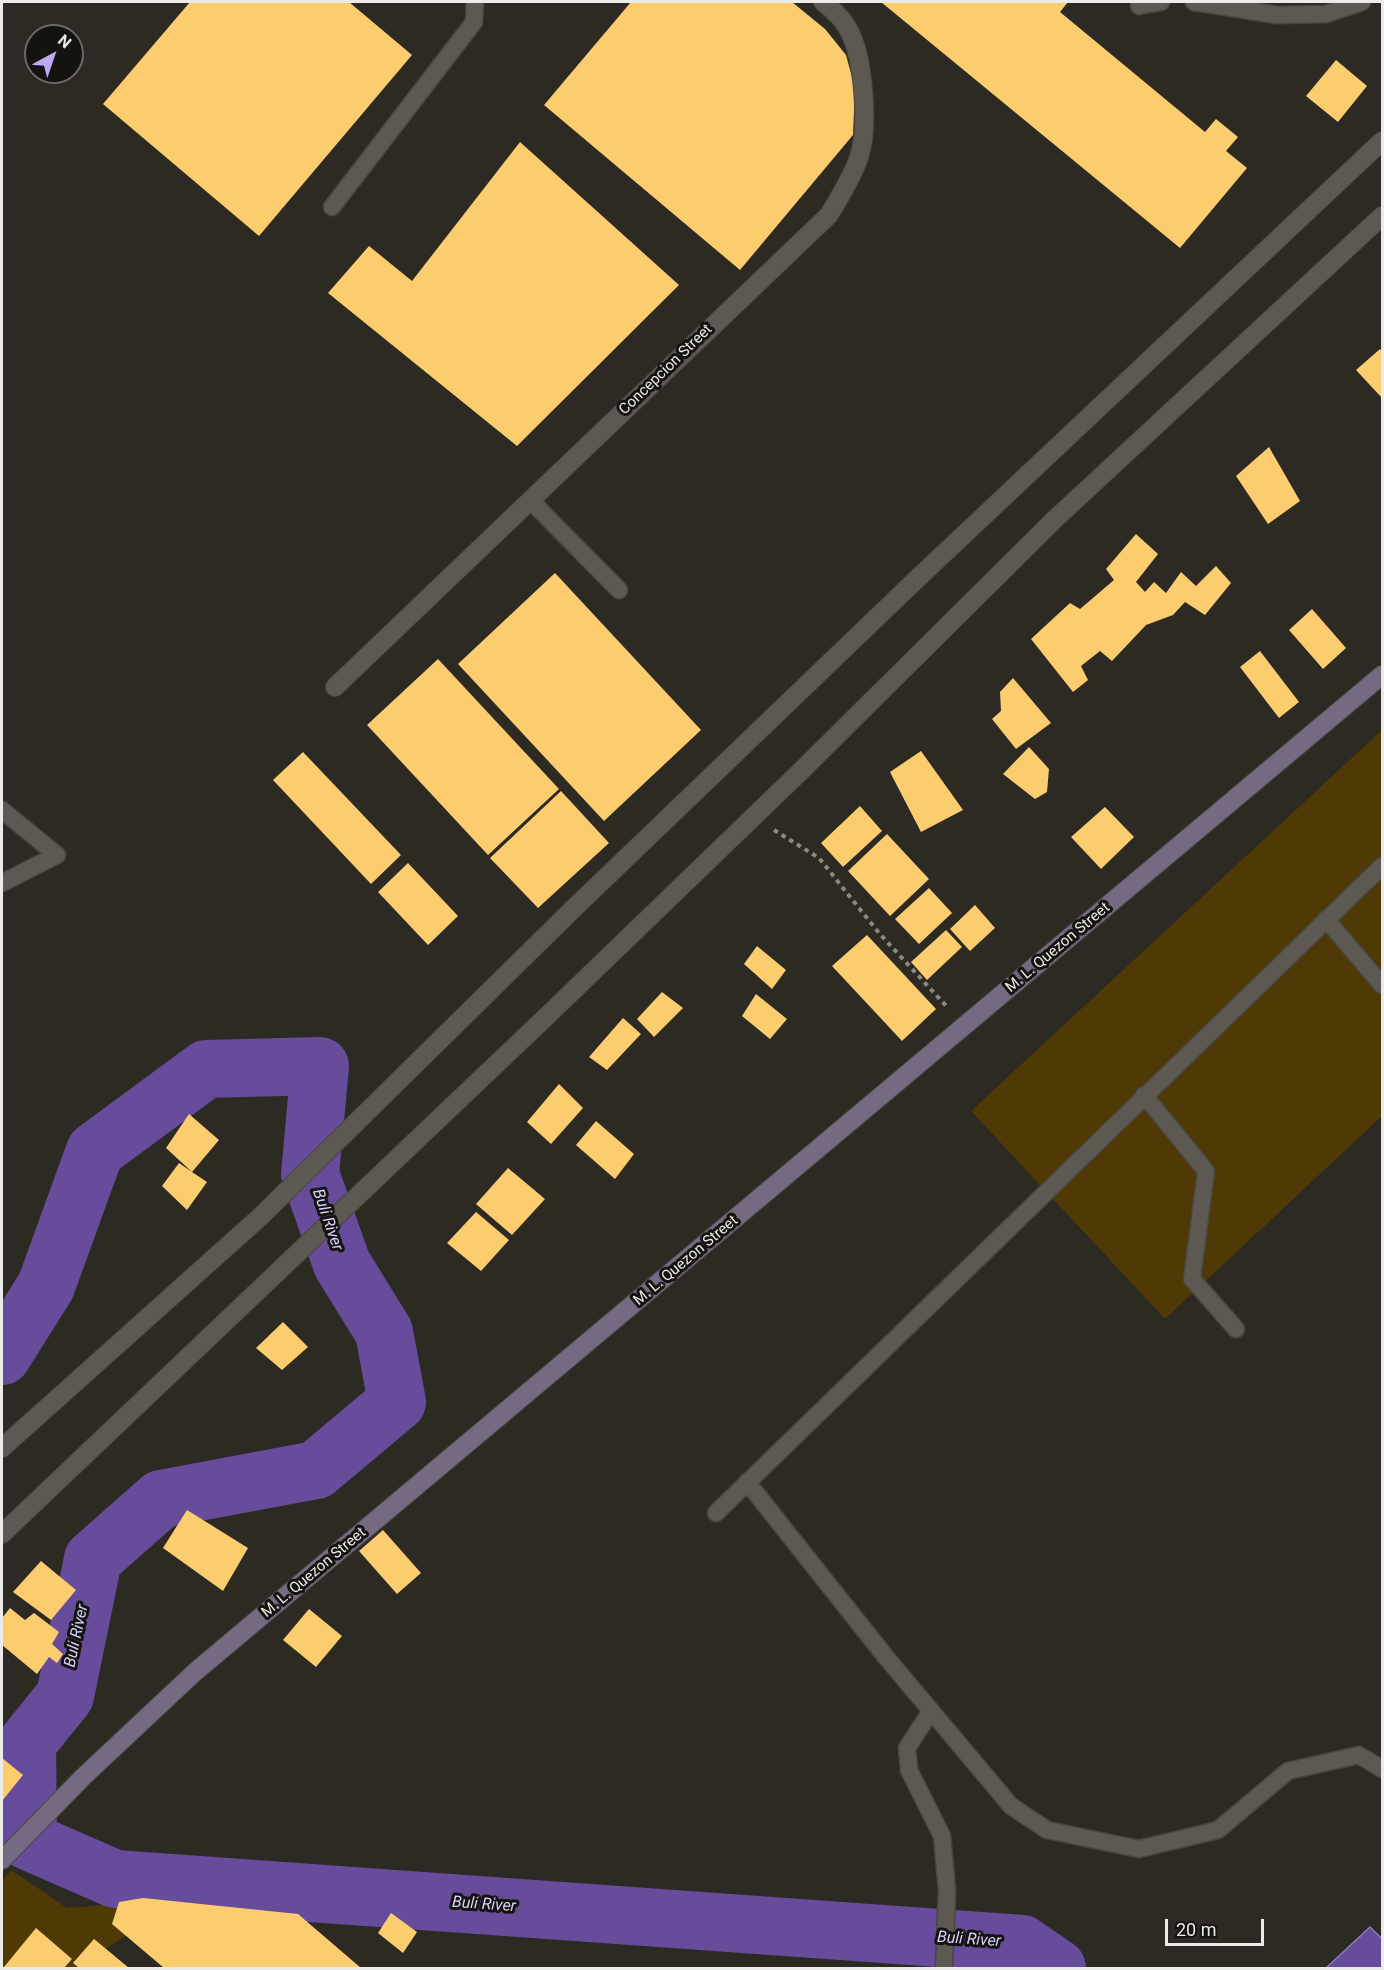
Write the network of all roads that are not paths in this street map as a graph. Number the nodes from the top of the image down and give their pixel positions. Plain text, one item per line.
1 (475, 2) edge
2 (823, 2) edge
3 (1161, 2) edge
4 (1194, 2) edge
5 (1362, 2) edge
6 (1139, 6) dead end
7 (1383, 141) edge
8 (332, 207) dead end
9 (1383, 216) edge
10 (530, 500) junction
11 (619, 590) dead end
12 (1383, 675) edge
13 (335, 687) dead end
14 (2, 810) edge
15 (1383, 866) edge
16 (2, 883) edge
17 (1326, 919) junction
18 (1383, 985) edge
19 (1144, 1095) junction
20 (1236, 1329) dead end
21 (2, 1448) edge
22 (747, 1482) junction
23 (716, 1513) dead end
24 (2, 1534) edge
25 (931, 1711) junction
26 (1383, 1769) edge
27 (2, 1860) edge
28 (944, 1968) edge

1 - 8 lane
2 - 10 street, Concepcion Street
3 - 6 lane
4 - 5 lane
7 - 21 street
9 - 24 street
10 - 11 lane
10 - 13 street, Concepcion Street
12 - 27 main road, M. L. Quezon Street
14 - 16 lane
15 - 17 lane
17 - 18 lane
17 - 19 lane
19 - 20 lane
19 - 22 lane
22 - 23 lane
22 - 25 lane
25 - 26 lane
25 - 28 lane

